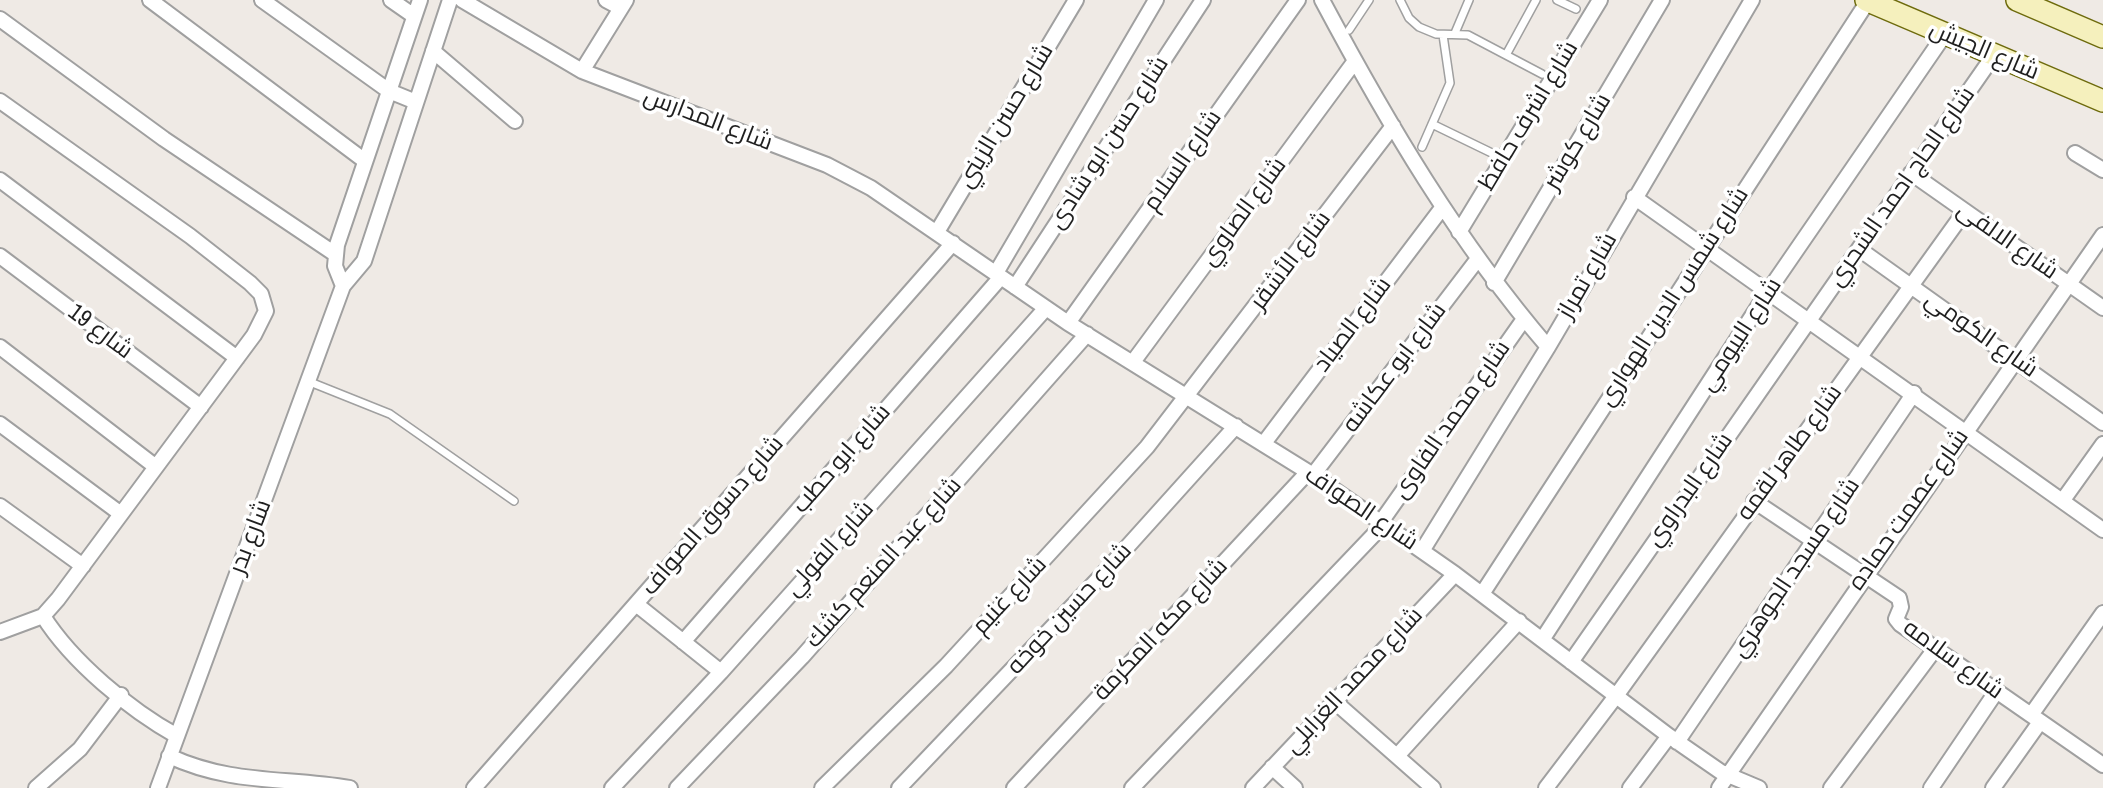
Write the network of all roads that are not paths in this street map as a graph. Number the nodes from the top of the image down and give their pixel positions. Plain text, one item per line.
1 (150, 0) edge
2 (262, 0) edge
3 (391, 0) edge
4 (420, 0) edge
5 (450, 0) edge
6 (462, 0) edge
7 (606, 0) edge
8 (1076, 0) edge
9 (1156, 0) edge
10 (1203, 0) edge
11 (1298, 0) edge
12 (1322, 0) edge
13 (1369, 0) edge
14 (1400, 0) edge
15 (1469, 0) edge
16 (1536, 0) edge
17 (1556, 0) edge
18 (1600, 0) edge
19 (1662, 0) edge
20 (1752, 0) edge
21 (2017, 0) edge
22 (1867, 1) edge
23 (623, 4) edge
24 (1576, 9) dead end
25 (414, 16) junction
26 (0, 19) edge
27 (1349, 30) dead end
28 (1455, 33) junction
29 (1945, 34) junction
30 (1443, 35) junction
31 (2103, 37) edge
32 (433, 51) junction
33 (1506, 55) junction
34 (1994, 55) junction
35 (1354, 61) junction
36 (582, 71) junction
37 (1542, 74) dead end
38 (389, 91) junction
39 (0, 100) edge
40 (416, 102) junction
41 (2103, 102) edge
42 (515, 121) dead end
43 (1432, 124) junction
44 (1393, 126) junction
45 (1422, 148) dead end
46 (2075, 153) dead end
47 (1498, 156) dead end
48 (365, 161) junction
49 (2103, 170) edge
50 (1911, 173) junction
51 (0, 180) edge
52 (1634, 197) junction
53 (1442, 208) junction
54 (1965, 211) junction
55 (937, 232) junction
56 (1459, 233) junction
57 (2103, 235) edge
58 (953, 243) junction
59 (1706, 247) junction
60 (1859, 249) junction
61 (335, 254) junction
62 (0, 256) edge
63 (1477, 260) junction
64 (999, 275) junction
65 (1494, 284) junction
66 (2068, 284) junction
67 (343, 286) junction
68 (1911, 286) junction
69 (1015, 287) junction
70 (1769, 290) junction
71 (1046, 308) junction
72 (2103, 308) edge
73 (1524, 319) junction
74 (1810, 319) junction
75 (1068, 323) junction
76 (1087, 334) junction
77 (0, 347) edge
78 (1548, 347) junction
79 (1861, 356) junction
80 (237, 358) junction
81 (2015, 358) junction
82 (1133, 362) junction
83 (310, 382) junction
84 (1914, 393) junction
85 (1189, 396) junction
86 (201, 407) junction
87 (2103, 423) edge
88 (0, 424) edge
89 (1236, 426) junction
90 (1965, 429) junction
91 (1264, 443) junction
92 (2103, 444) edge
93 (156, 467) junction
94 (1310, 474) junction
95 (2063, 500) junction
96 (514, 501) dead end
97 (1754, 501) junction
98 (0, 506) edge
99 (121, 514) junction
100 (1383, 523) junction
101 (2103, 530) edge
102 (1814, 541) junction
103 (1422, 551) junction
104 (83, 566) junction
105 (1455, 574) junction
106 (1864, 576) junction
107 (1482, 594) junction
108 (636, 604) junction
109 (2103, 613) edge
110 (43, 616) junction
111 (1519, 621) junction
112 (0, 632) edge
113 (1542, 640) junction
114 (683, 642) junction
115 (1935, 649) junction
116 (1571, 662) junction
117 (721, 672) junction
118 (1996, 692) junction
119 (121, 695) junction
120 (1616, 696) junction
121 (1334, 701) junction
122 (2036, 719) junction
123 (177, 736) junction
124 (1673, 739) junction
125 (169, 756) junction
126 (1397, 757) junction
127 (2103, 765) edge
128 (1272, 767) junction
129 (1728, 776) junction
130 (1934, 787) edge
131 (36, 788) edge
132 (158, 788) edge
133 (350, 788) edge
134 (474, 788) edge
135 (612, 788) edge
136 (677, 788) edge
137 (822, 788) edge
138 (899, 788) edge
139 (1014, 788) edge
140 (1132, 788) edge
141 (1253, 788) edge
142 (1295, 788) edge
143 (1433, 788) edge
144 (1546, 788) edge
145 (1630, 788) edge
146 (1719, 788) edge
147 (1759, 788) edge
148 (1831, 788) edge
149 (1993, 788) edge

1 - 48 street
2 - 38 street
3 - 25 street
4 - 25 street
5 - 32 street, شارع بدر
6 - 36 street, شارع المدارس
7 - 23 street
8 - 55 street, شارع حسن الزيني
9 - 64 street, شارع ابو حطب
10 - 69 street, شارع حسن ابو شادى
11 - 75 street, شارع السلام
12 - 35 street
13 - 27 lane
14 - 30 lane
15 - 28 lane
16 - 33 lane
17 - 24 lane
18 - 56 street, شارع اشرف حافظ
19 - 65 street, شارع كوشر
20 - 52 street, شارع تمراز
21 - 31 main road
22 - 29 main road, شارع الجيش
22 - 59 street, شارع شمس الدين الهواري
23 - 36 street
25 - 38 street
26 - 61 street
28 - 30 lane
28 - 33 lane
29 - 34 main road, شارع الجيش
29 - 70 street, شارع البيومي
30 - 43 lane
32 - 40 street, شارع بدر
32 - 42 street
33 - 37 lane
34 - 41 main road, شارع الجيش
34 - 50 street, شارع الحاج احمد الشحري
35 - 44 street
35 - 82 street, شارع الصاوي
36 - 55 street, شارع المدارس
38 - 40 street
38 - 48 street
39 - 80 street
40 - 67 street, شارع بدر
43 - 45 lane
43 - 47 lane
44 - 53 street
44 - 85 street, شارع الأشقر
46 - 49 street
48 - 61 street
50 - 54 street, شارع الالفى
50 - 60 street, شارع الحاج احمد الشحري
51 - 80 street
52 - 59 street
52 - 78 street, شارع تمراز
53 - 56 street
53 - 91 street, شارع الصياد
54 - 66 street, شارع الالفى
54 - 68 street, شارع طاهر لقمه
55 - 58 street, شارع المدارس
56 - 63 street
57 - 66 street, شارع عصمت حماده
58 - 64 street, شارع الصواف
58 - 108 street, شارع دسوق الصواف
59 - 70 street
59 - 107 street, شارع شمس الدين الهواري
60 - 68 street, شارع الكومي
60 - 74 street, شارع الحاج احمد الشحري
61 - 67 street
62 - 86 street, شارع 19
63 - 65 street
63 - 94 street, شارع ابو عكاشه
64 - 69 street, شارع الصواف
64 - 114 street, شارع ابو حطب
65 - 73 street
66 - 72 street, شارع الالفى
66 - 81 street, شارع عصمت حماده
67 - 83 street, شارع بدر
68 - 79 street, شارع طاهر لقمه
68 - 81 street, شارع الكومي
69 - 71 street, شارع الصواف
70 - 74 street
70 - 113 street, شارع البيومي
71 - 75 street, شارع الصواف
71 - 117 street, شارع الفولي
73 - 78 street
73 - 100 street, شارع محمد الفاوى
74 - 79 street
74 - 116 street, شارع البدراوي
75 - 76 street, شارع الصواف
76 - 82 street, شارع الصواف
76 - 136 street, شارع عبد المنعم كشك
77 - 93 street
78 - 103 street, شارع تمراز
79 - 84 street
79 - 97 street, شارع طاهر لقمه
80 - 86 street
81 - 87 street, شارع الكومي
81 - 90 street, شارع عصمت حماده
82 - 85 street, شارع الصواف
83 - 96 lane
83 - 123 street, شارع بدر
84 - 90 street
84 - 102 street, شارع مسجد الجوهري
85 - 89 street, شارع الصواف
85 - 137 street, شارع غنيم
86 - 93 street
88 - 99 street
89 - 91 street, شارع الصواف
89 - 138 street, شارع حسين خوخه
90 - 95 street
90 - 106 street, شارع عصمت حماده
91 - 94 street, شارع الصواف
92 - 95 street
93 - 99 street
94 - 100 street, شارع الصواف
94 - 139 street, شارع مكه المكرمة
95 - 101 street
97 - 102 street, شارع سلامه
97 - 120 street, شارع طاهر لقمه
98 - 104 street
99 - 104 street
100 - 103 street, شارع الصواف
100 - 140 street, شارع محمد الفاوى
102 - 106 street, شارع سلامه
102 - 124 street, شارع مسجد الجوهري
103 - 105 street, شارع الصواف
104 - 110 street
105 - 107 street, شارع الصواف
105 - 121 street, شارع محمد الغرابلي
106 - 115 street, شارع سلامه
106 - 129 street, شارع عصمت حماده
107 - 111 street, شارع الصواف
108 - 114 street
108 - 134 street, شارع دسوق الصواف
109 - 122 street
110 - 112 street
110 - 119 street
111 - 113 street, شارع الصواف
111 - 126 street
113 - 116 street, شارع الصواف
114 - 117 street
115 - 118 street, شارع سلامه
115 - 148 street
116 - 120 street, شارع الصواف
117 - 135 street, شارع الفولي
118 - 122 street, شارع سلامه
118 - 130 street
119 - 123 street
119 - 131 street
120 - 124 street, شارع الصواف
120 - 144 street, شارع طاهر لقمه
121 - 126 street
121 - 128 street, شارع محمد الغرابلي
122 - 127 street, شارع سلامه
122 - 149 street
123 - 125 street, شارع بدر
124 - 129 street, شارع الصواف
124 - 145 street, شارع مسجد الجوهري
125 - 132 street, شارع بدر
125 - 133 street
126 - 143 street
128 - 141 street, شارع محمد الغرابلي
128 - 142 street
129 - 146 street, شارع عصمت حماده
129 - 147 street, شارع الصواف

